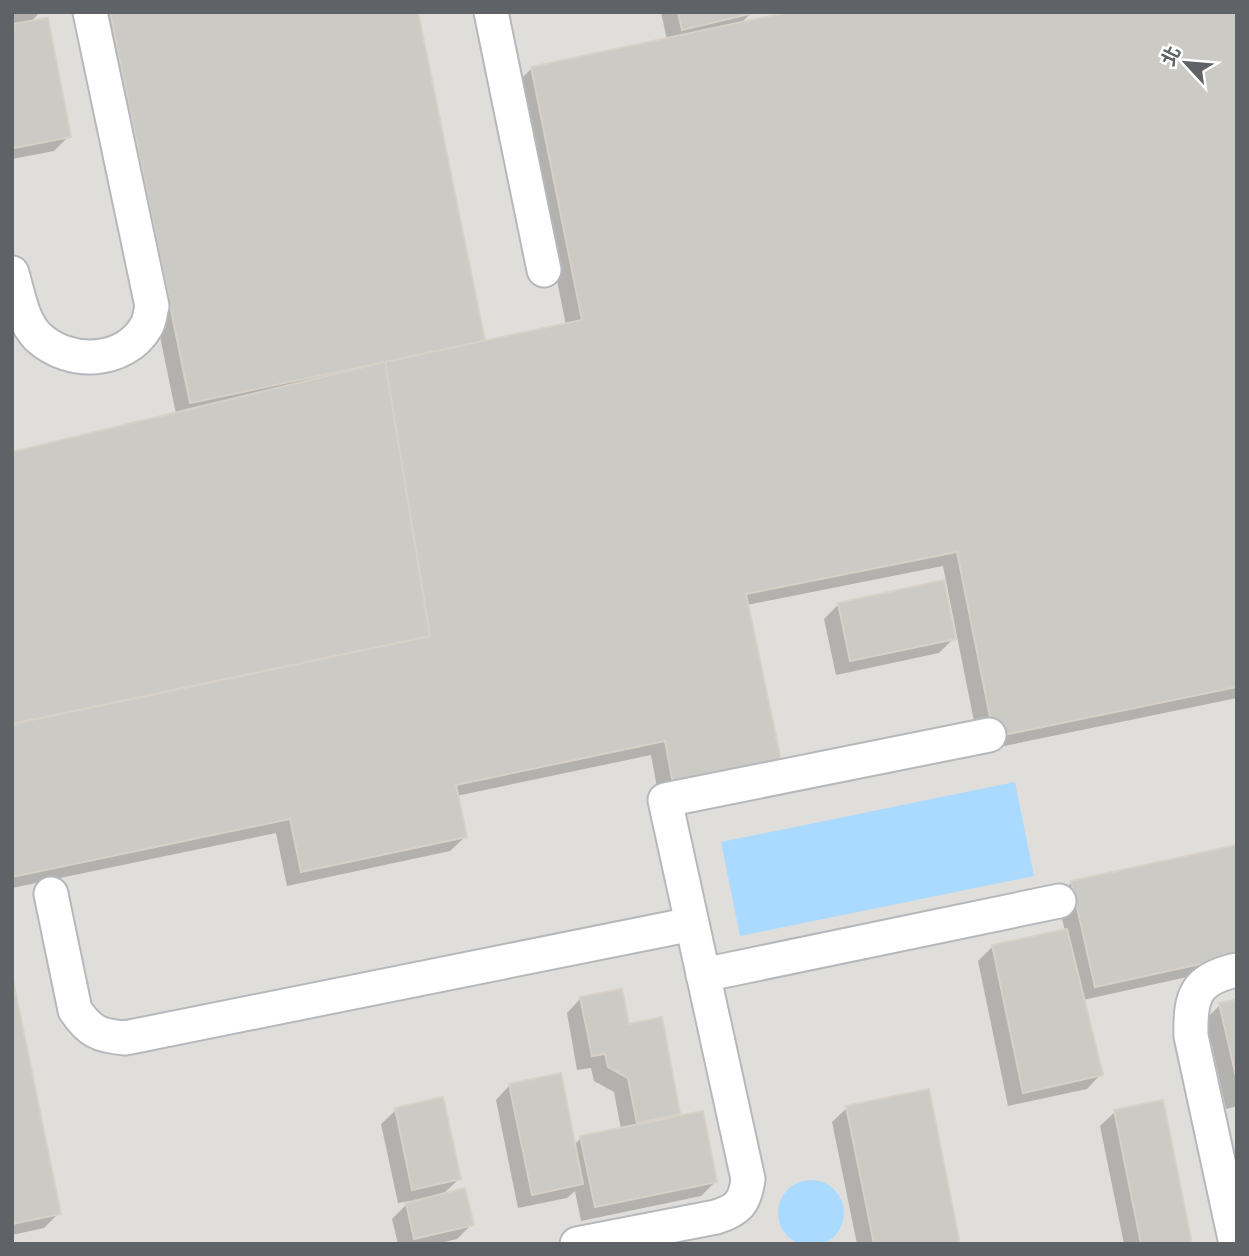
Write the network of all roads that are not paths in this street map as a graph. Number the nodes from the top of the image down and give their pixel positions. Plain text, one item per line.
1 (90, 12) edge
2 (491, 12) edge
3 (544, 270) dead end
4 (12, 273) edge
5 (989, 735) dead end
6 (51, 894) dead end
7 (1059, 901) dead end
8 (692, 924) junction
9 (1237, 970) edge
10 (703, 975) junction
11 (1231, 1197) edge
12 (577, 1244) edge
13 (1236, 1244) edge

1 - 4 lane
2 - 3 lane
5 - 8 lane
6 - 8 lane
7 - 10 lane
8 - 10 lane
9 - 11 lane
10 - 12 lane
11 - 13 lane

